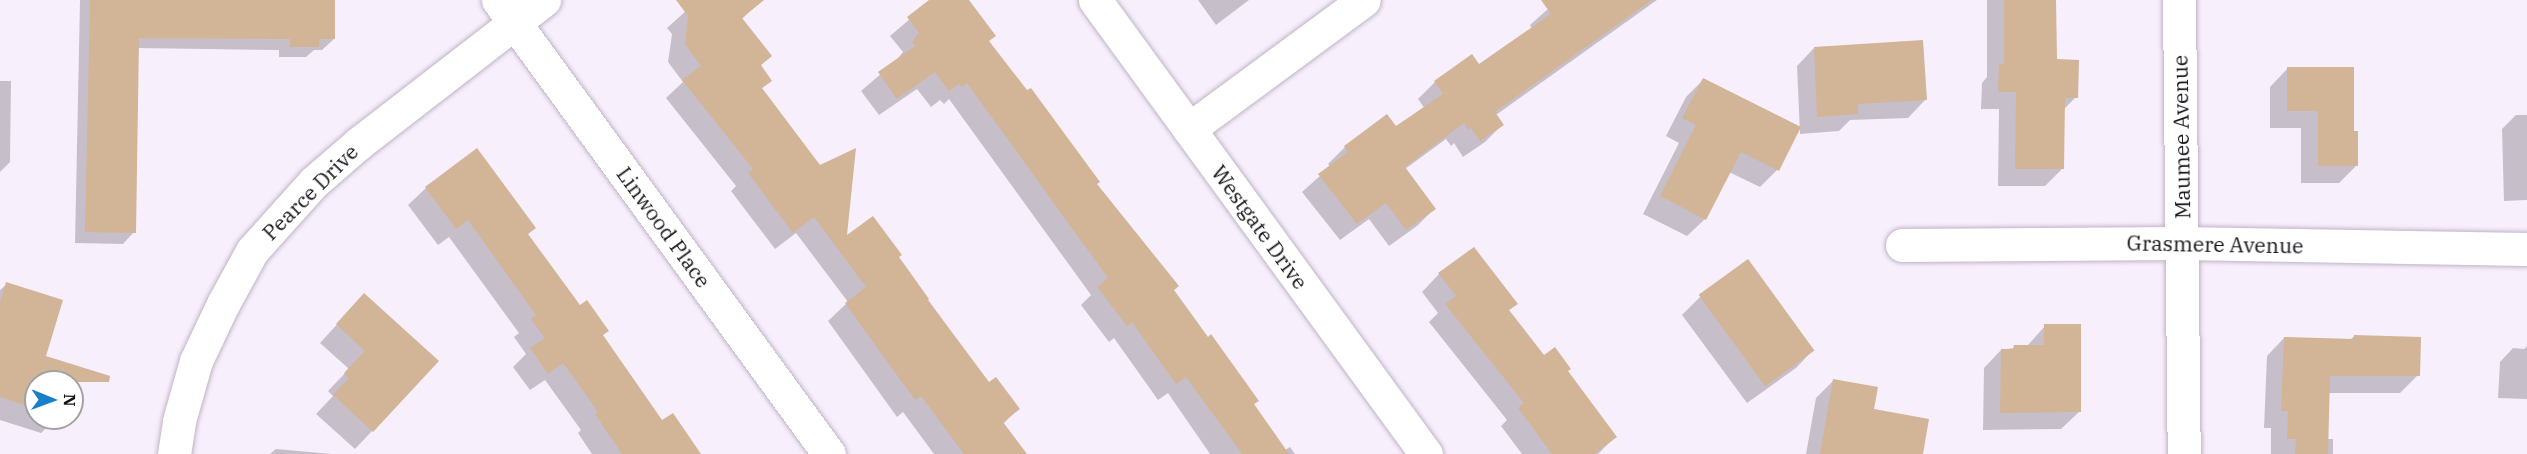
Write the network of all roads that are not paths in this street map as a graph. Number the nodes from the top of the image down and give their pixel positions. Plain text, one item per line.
1 (544, 0) edge
2 (1095, 0) edge
3 (1364, 0) edge
4 (2179, 0) edge
5 (506, 11) edge
6 (1189, 129) junction
7 (2182, 243) junction
8 (1902, 245) dead end
9 (2527, 249) edge
10 (174, 454) edge
11 (828, 454) edge
12 (1426, 454) edge
13 (2184, 454) edge

1 - 5 street, Pearce Drive
2 - 6 street, Westgate Drive
3 - 6 street
4 - 7 street, Maumee Avenue
5 - 10 street, Pearce Drive
5 - 11 street, Linwood Place
6 - 12 street, Westgate Drive
7 - 8 street, Grasmere Avenue
7 - 9 street, Grasmere Avenue
7 - 13 street, Maumee Avenue

